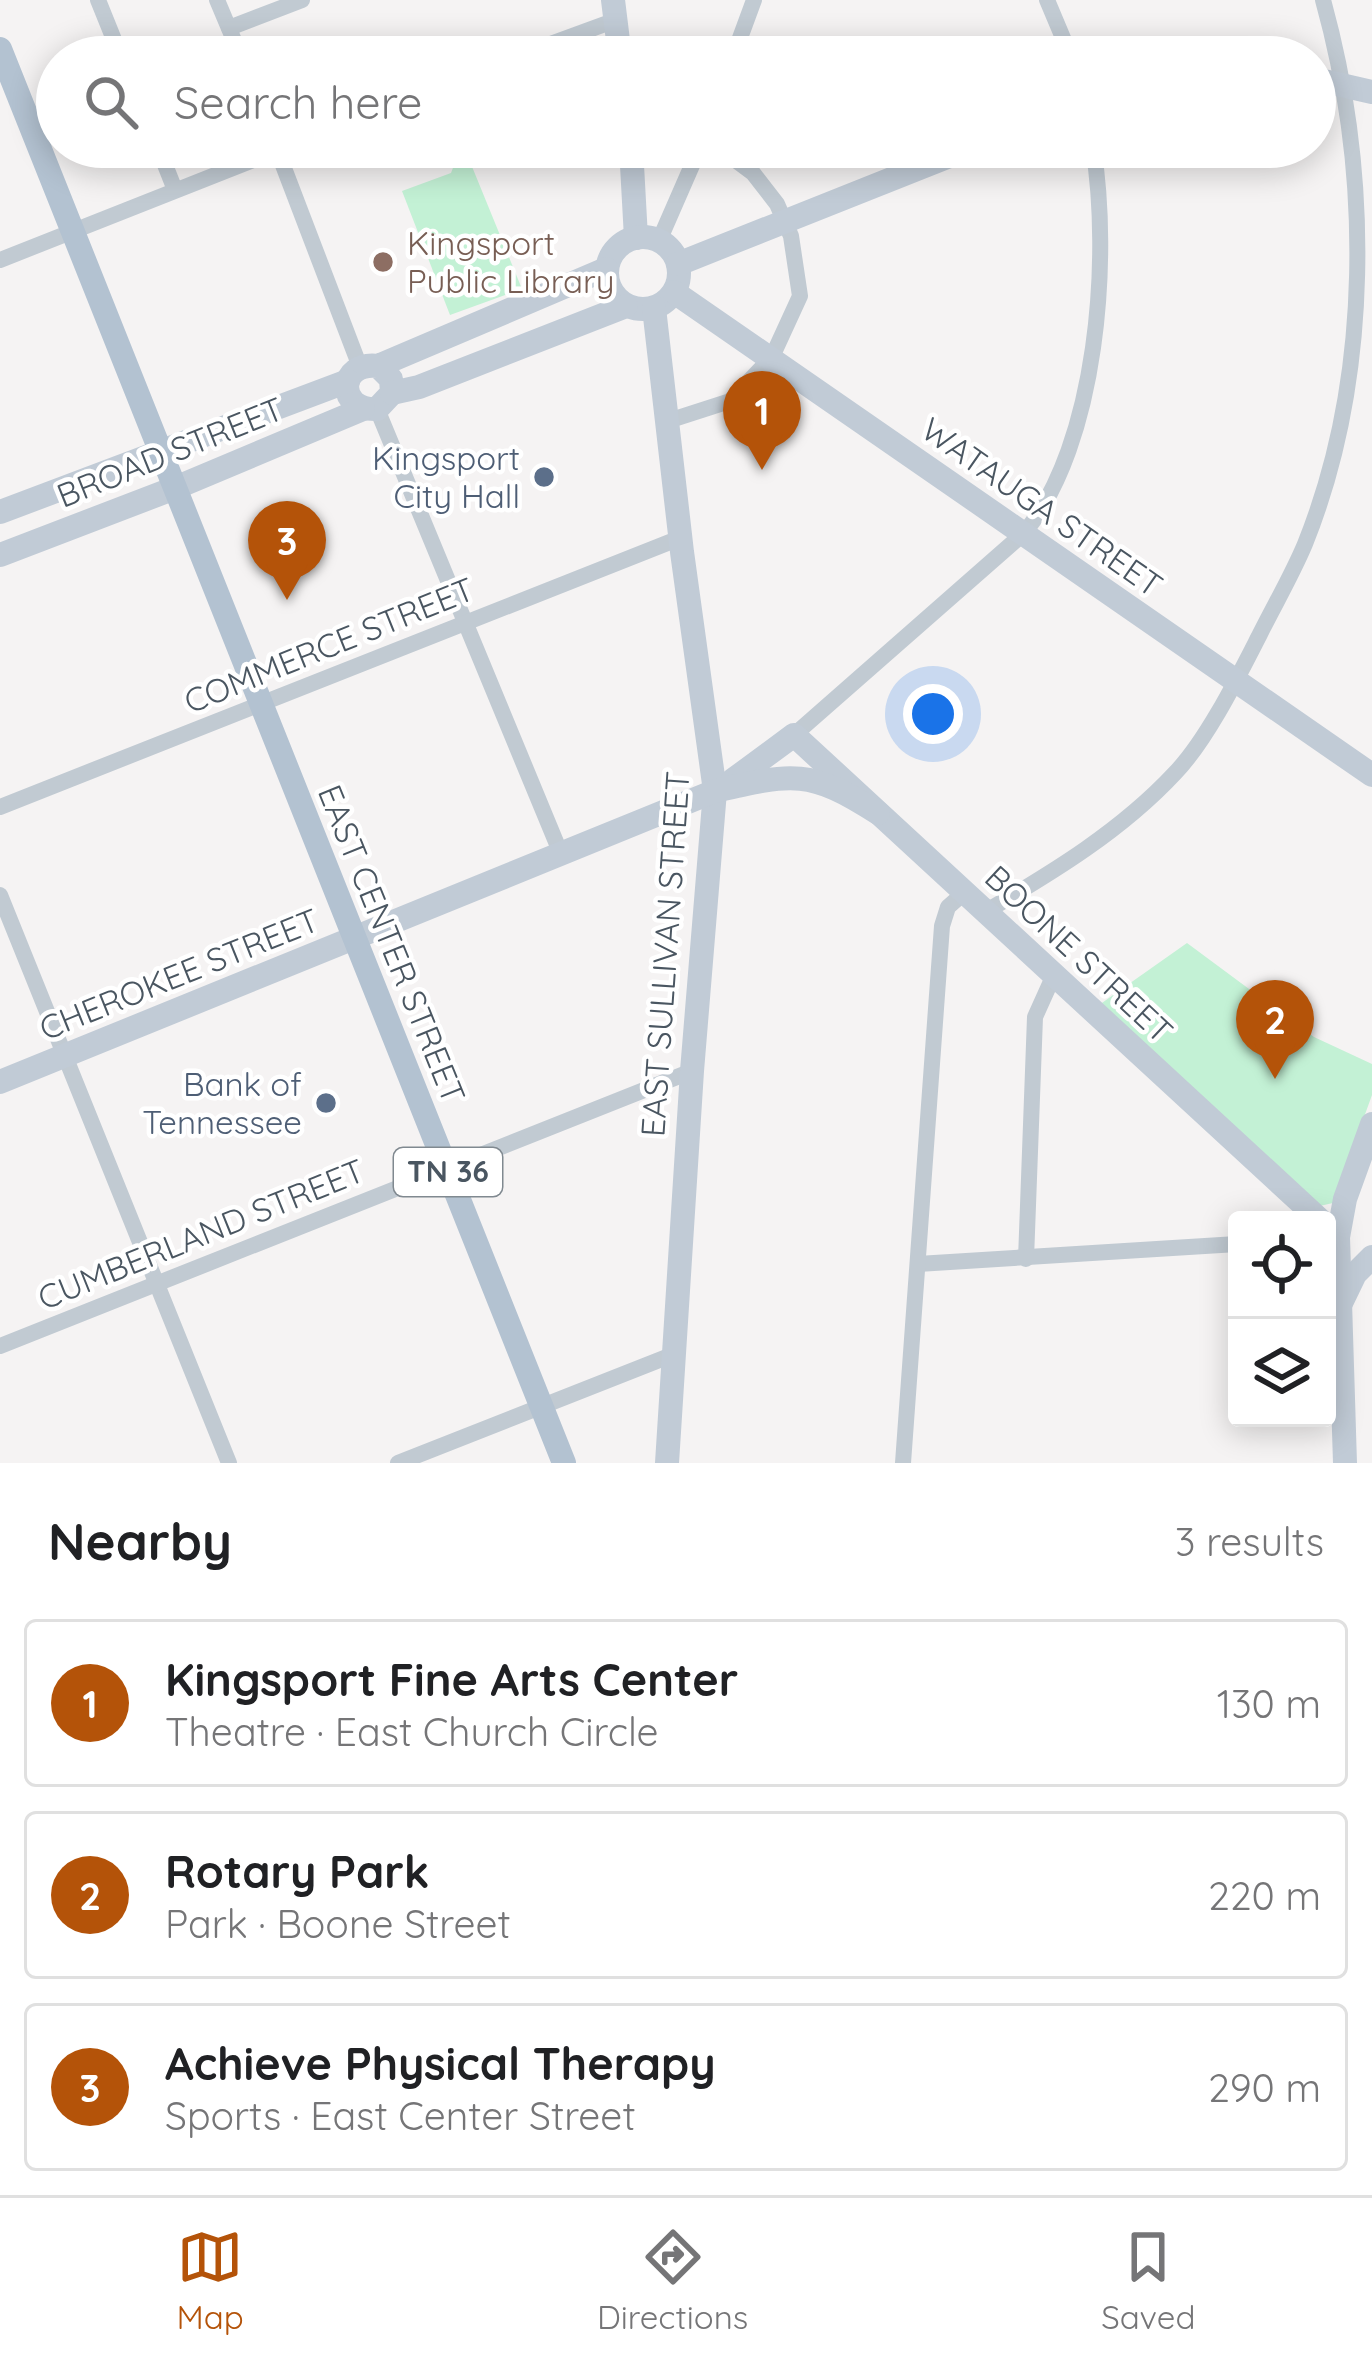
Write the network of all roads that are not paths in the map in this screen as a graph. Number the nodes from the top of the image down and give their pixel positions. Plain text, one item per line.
1 (98, 0) edge
2 (218, 0) edge
3 (302, 0) edge
4 (754, 0) edge
5 (1047, 0) edge
6 (1323, 0) edge
7 (615, 10) edge
8 (230, 28) junction
9 (113, 36) edge
10 (233, 36) edge
11 (560, 36) edge
12 (741, 36) edge
13 (1062, 36) edge
14 (1332, 36) edge
15 (0, 49) edge
16 (1336, 50) edge
17 (1336, 83) edge
18 (1345, 85) junction
19 (1372, 92) edge
20 (36, 139) edge
21 (48, 168) edge
22 (166, 168) edge
23 (230, 168) edge
24 (287, 168) edge
25 (635, 168) edge
26 (688, 168) edge
27 (746, 168) edge
28 (919, 168) edge
29 (1095, 168) edge
30 (175, 190) junction
31 (786, 221) junction
32 (73, 231) junction
33 (647, 239) junction
34 (0, 260) edge
35 (678, 264) junction
36 (606, 269) junction
37 (664, 300) junction
38 (626, 306) junction
39 (772, 357) junction
40 (362, 372) junction
41 (378, 404) junction
42 (668, 421) junction
43 (160, 449) junction
44 (175, 488) junction
45 (0, 512) edge
46 (1024, 533) junction
47 (680, 538) junction
48 (0, 555) edge
49 (464, 624) junction
50 (1236, 682) junction
51 (261, 704) junction
52 (794, 735) junction
53 (1372, 775) edge
54 (716, 790) junction
55 (0, 807) edge
56 (878, 813) junction
57 (561, 854) junction
58 (964, 892) junction
59 (0, 895) edge
60 (985, 912) junction
61 (354, 938) junction
62 (1053, 976) junction
63 (63, 1056) junction
64 (692, 1071) junction
65 (0, 1082) edge
66 (1372, 1124) edge
67 (446, 1169) junction
68 (1307, 1211) edge
69 (1336, 1215) edge
70 (1336, 1233) edge
71 (1228, 1245) edge
72 (1372, 1245) edge
73 (1372, 1258) edge
74 (1026, 1259) junction
75 (918, 1264) junction
76 (1336, 1280) edge
77 (157, 1283) junction
78 (1340, 1305) junction
79 (0, 1346) edge
80 (672, 1354) junction
81 (541, 1406) junction
82 (229, 1463) edge
83 (398, 1463) edge
84 (563, 1463) edge
85 (667, 1463) edge
86 (903, 1463) edge
87 (1345, 1463) edge

1 - 9 street
2 - 8 street
3 - 8 street
4 - 12 street
5 - 13 street
6 - 14 street
7 - 11 street
8 - 10 street
15 - 20 main road, TN 36
16 - 18 street
17 - 18 street
18 - 19 street
18 - 50 street
21 - 32 main road, TN 36
22 - 30 street
23 - 30 street
24 - 40 street
25 - 33 street
26 - 33 street
27 - 31 street
28 - 31 street
29 - 46 street
30 - 32 street
31 - 35 street
31 - 39 street
32 - 34 street
32 - 43 main road, TN 36
33 - 35 street
33 - 36 street
35 - 37 street
36 - 38 street
36 - 40 street, BROAD STREET
37 - 38 street
37 - 39 street, WATAUGA STREET
37 - 42 street, EAST SULLIVAN STREET
38 - 41 street, BROAD STREET
39 - 42 street
39 - 46 street, WATAUGA STREET
40 - 41 street
40 - 41 street
40 - 43 street, BROAD STREET
41 - 44 street, BROAD STREET
41 - 49 street
42 - 47 street, EAST SULLIVAN STREET
43 - 44 main road, EAST CENTER STREET / TN 36
43 - 45 street, BROAD STREET
44 - 48 street, BROAD STREET
44 - 51 main road, EAST CENTER STREET / TN 36
46 - 50 street, WATAUGA STREET
46 - 52 street
47 - 49 street, COMMERCE STREET
47 - 54 street, EAST SULLIVAN STREET
49 - 51 street, COMMERCE STREET
49 - 57 street
50 - 53 street, WATAUGA STREET
50 - 60 street
51 - 55 street, COMMERCE STREET
51 - 61 main road, EAST CENTER STREET / TN 36
52 - 54 street
52 - 56 street, BOONE STREET
54 - 56 street
54 - 57 street, CHEROKEE STREET
54 - 64 street, EAST SULLIVAN STREET
56 - 58 street, BOONE STREET
57 - 61 street, CHEROKEE STREET
58 - 60 street, BOONE STREET
58 - 75 street
59 - 63 street
60 - 62 street, BOONE STREET
61 - 63 street, CHEROKEE STREET
61 - 67 main road, EAST CENTER STREET / TN 36
62 - 68 street, BOONE STREET
62 - 74 street
63 - 65 street, CHEROKEE STREET
63 - 77 street
64 - 67 street, CUMBERLAND STREET
64 - 80 street, EAST SULLIVAN STREET
66 - 69 street
67 - 77 street, CUMBERLAND STREET
67 - 81 main road, EAST CENTER STREET / TN 36
70 - 72 street
71 - 74 street
73 - 78 street
74 - 75 street
75 - 86 street
76 - 78 street
77 - 79 street, CUMBERLAND STREET
77 - 82 street
78 - 87 street
80 - 81 street
80 - 85 street, EAST SULLIVAN STREET
81 - 83 street
81 - 84 main road, EAST CENTER STREET / TN 36

